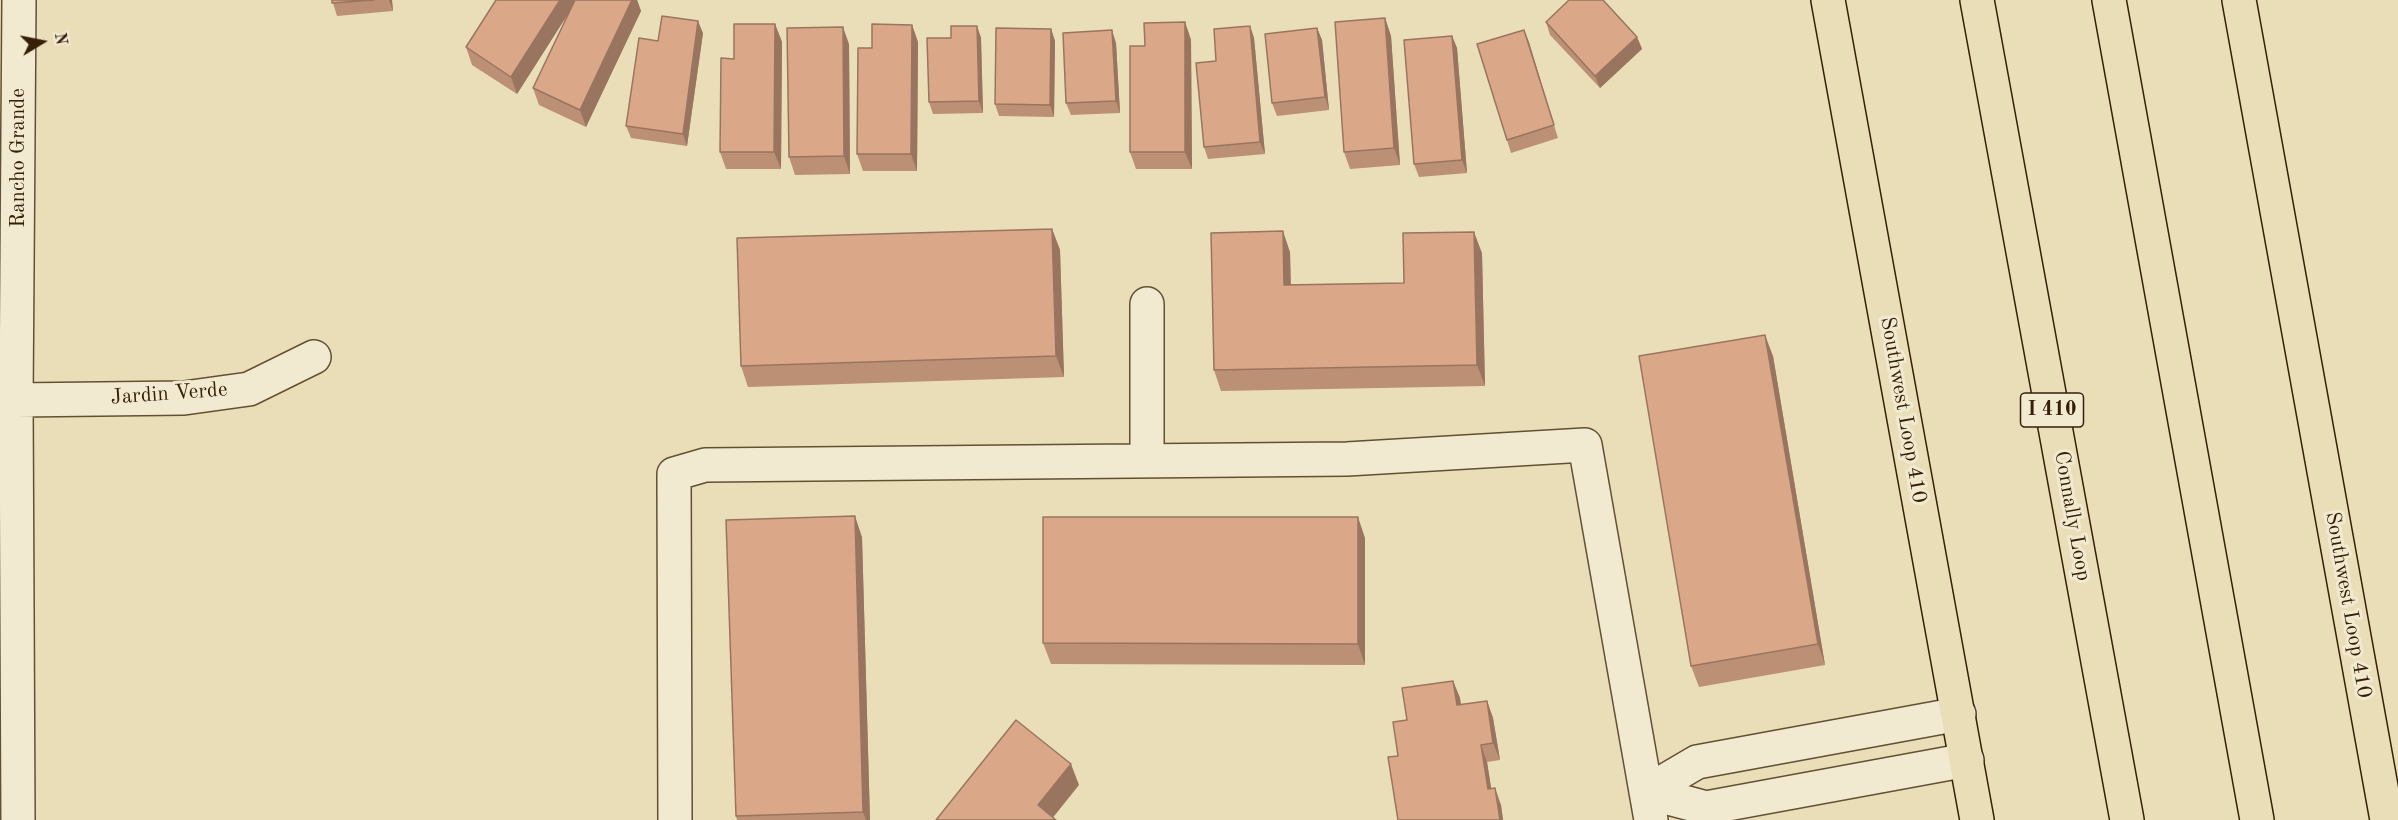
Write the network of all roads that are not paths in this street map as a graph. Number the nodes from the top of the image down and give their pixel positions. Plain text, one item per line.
1 (20, 0) edge
2 (1828, 0) edge
3 (1977, 0) edge
4 (2109, 0) edge
5 (2239, 0) edge
6 (1147, 304) dead end
7 (314, 357) dead end
8 (16, 400) junction
9 (1147, 461) junction
10 (1959, 714) junction
11 (1967, 760) junction
12 (1648, 806) edge
13 (18, 820) edge
14 (675, 820) edge
15 (1977, 820) edge
16 (2127, 820) edge
17 (2257, 820) edge
18 (2387, 820) edge

1 - 8 street, Rancho Grande
2 - 10 main road, Southwest Loop 410
3 - 16 main road, Connally Loop / I 410
4 - 17 main road
5 - 18 main road, Southwest Loop 410
6 - 9 street
7 - 8 street, Jardin Verde
8 - 13 street, Rancho Grande
9 - 12 street
9 - 14 street
10 - 11 main road, Southwest Loop 410
10 - 12 street
11 - 12 street
11 - 15 main road, Southwest Loop 410

